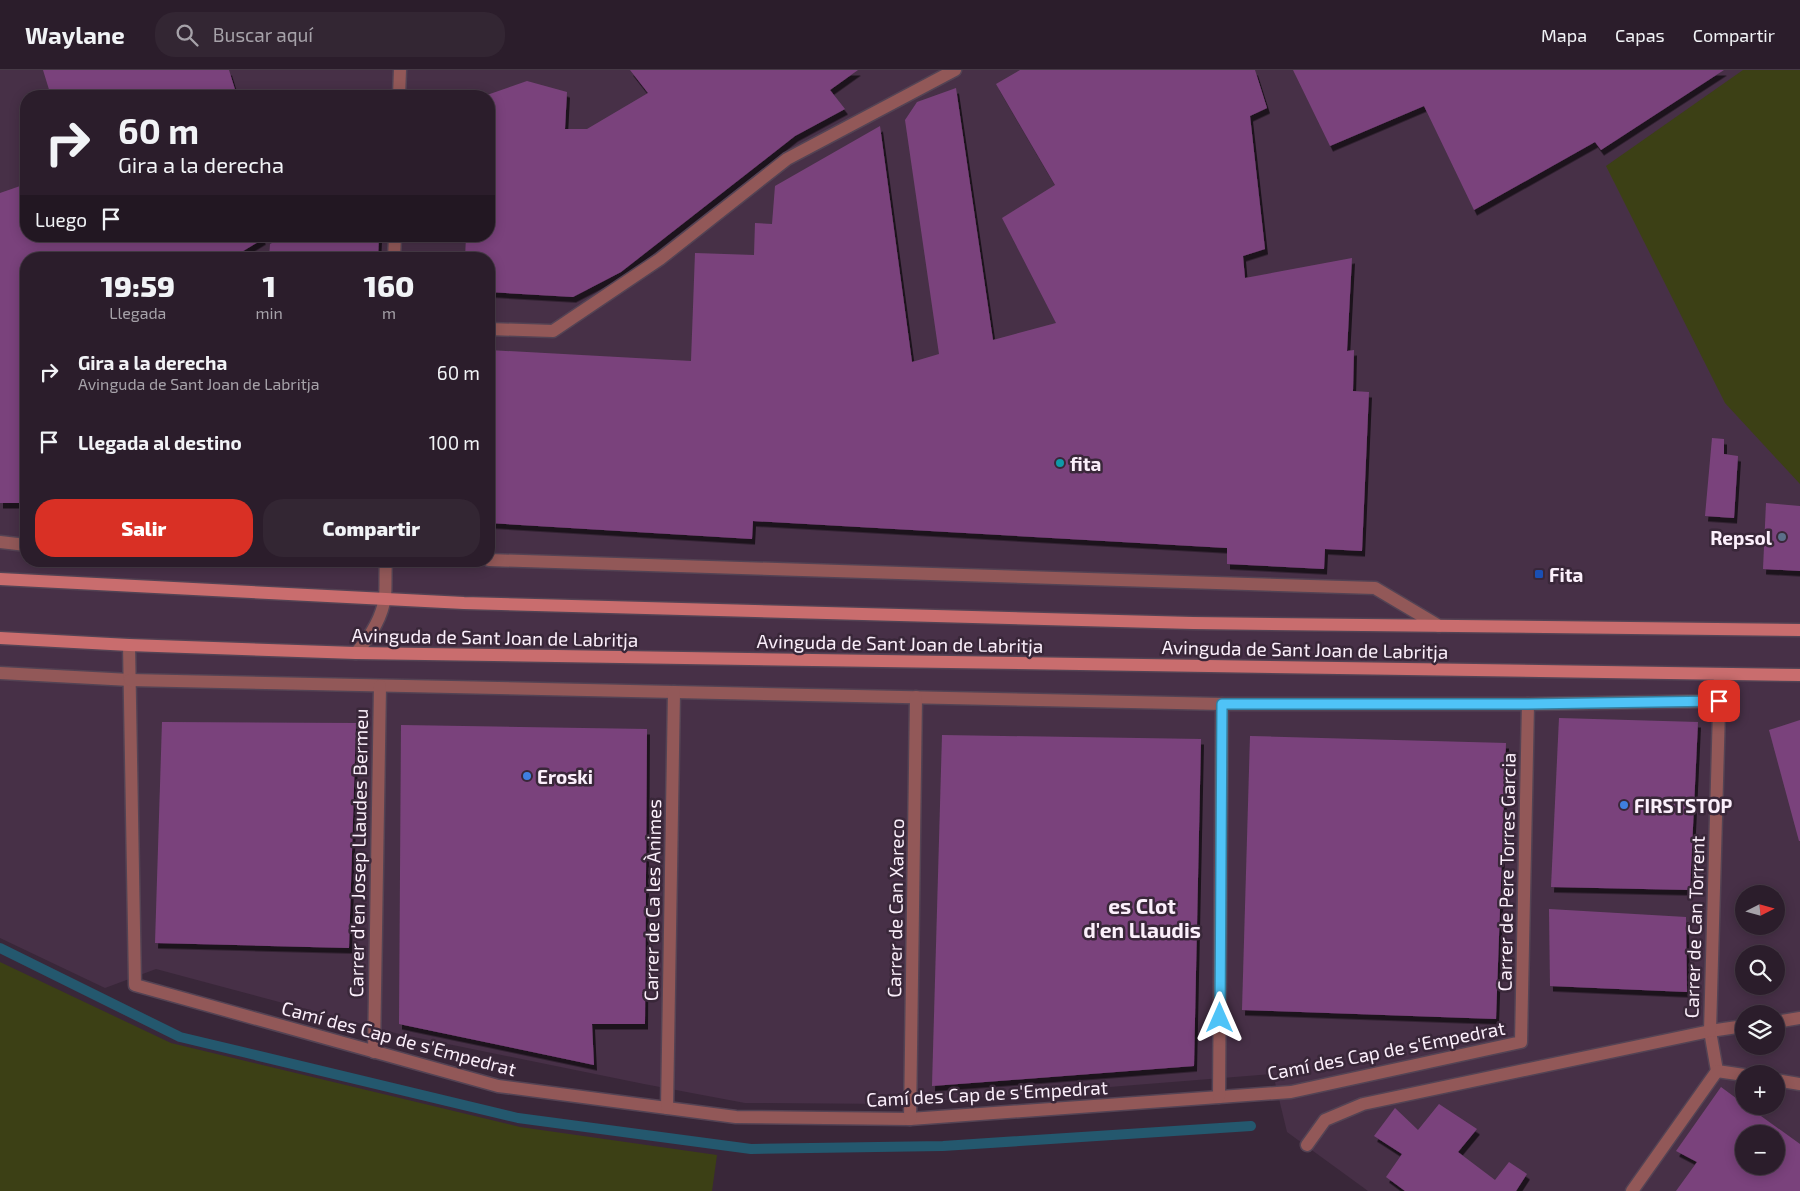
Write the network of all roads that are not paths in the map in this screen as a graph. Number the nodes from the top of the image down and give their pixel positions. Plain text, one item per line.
1 (400, 70) edge
2 (955, 70) edge
3 (399, 90) edge
4 (495, 329) edge
5 (0, 542) edge
6 (20, 544) edge
7 (495, 560) edge
8 (386, 567) edge
9 (0, 579) edge
10 (385, 599) junction
11 (1439, 626) junction
12 (1800, 630) edge
13 (0, 638) edge
14 (129, 645) junction
15 (356, 653) junction
16 (0, 673) edge
17 (1720, 674) junction
18 (1800, 675) edge
19 (130, 680) junction
20 (380, 686) junction
21 (674, 692) junction
22 (916, 697) junction
23 (1719, 701) junction
24 (1222, 704) junction
25 (1528, 704) junction
26 (1800, 1018) edge
27 (1785, 1020) edge
28 (1735, 1027) edge
29 (1710, 1031) junction
30 (1521, 1042) joint
31 (374, 1052) junction
32 (1717, 1070) junction
33 (1735, 1073) edge
34 (1785, 1082) edge
35 (1800, 1084) edge
36 (1219, 1097) junction
37 (668, 1108) junction
38 (910, 1119) junction
39 (1307, 1146) dead end
40 (1632, 1191) edge

1 - 3 street
2 - 4 street
5 - 6 street
7 - 11 street, Avinguda de Sant Joan de Labritja
8 - 10 street
9 - 10 main road, Avinguda de Sant Joan de Labritja
10 - 11 main road, Avinguda de Sant Joan de Labritja
10 - 15 street
11 - 12 main road, Avinguda de Sant Joan de Labritja
13 - 14 main road, Avinguda de Sant Joan de Labritja
14 - 15 main road, Avinguda de Sant Joan de Labritja
14 - 19 street
15 - 17 main road, Avinguda de Sant Joan de Labritja
16 - 19 street
17 - 18 main road, Avinguda de Sant Joan de Labritja
17 - 23 street, Carrer de Can Torrent
19 - 20 street
19 - 31 street, Camí des Cap de s'Empedrat
20 - 21 street
20 - 31 street, Carrer d'en Josep Llaudes Bermeu
21 - 22 street
21 - 37 street, Carrer de Ca les Ànimes
22 - 24 street
22 - 38 street, Carrer de Can Xareco
23 - 25 street
23 - 29 street, Carrer de Can Torrent
24 - 25 street
24 - 36 street
25 - 30 street, Carrer de Pere Torres Garcia
26 - 27 street
28 - 29 street
29 - 32 street, Carrer de Can Torrent
29 - 39 street
30 - 36 street, Camí des Cap de s'Empedrat
31 - 37 street, Camí des Cap de s'Empedrat
32 - 33 street
32 - 40 street
34 - 35 street
36 - 38 street, Camí des Cap de s'Empedrat
37 - 38 street, Camí des Cap de s'Empedrat

